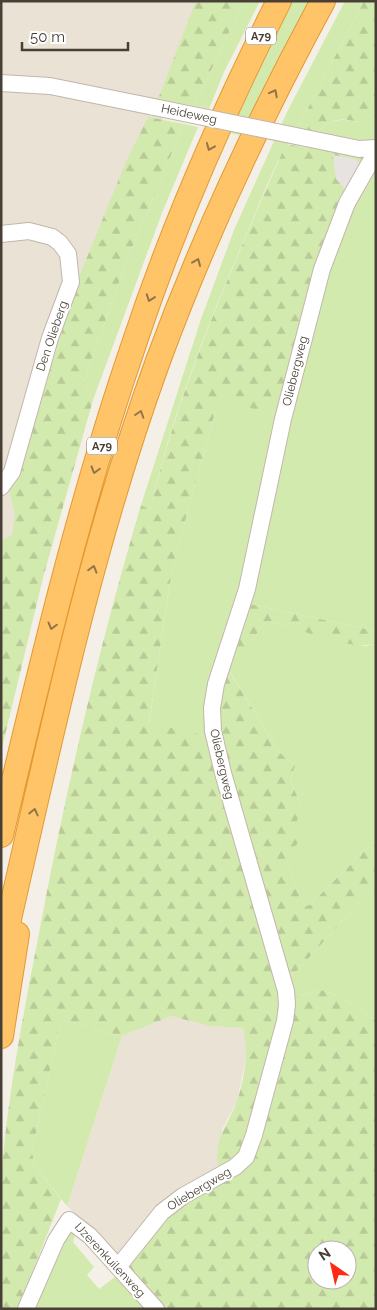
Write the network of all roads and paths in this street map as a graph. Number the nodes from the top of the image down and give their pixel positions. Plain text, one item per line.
1 (279, 1) edge
2 (323, 1) edge
3 (1, 84) edge
4 (376, 148) edge
5 (376, 152) edge
6 (1, 234) edge
7 (1, 487) edge
8 (1, 835) edge
9 (23, 860) junction
10 (1, 954) edge
11 (1, 1036) edge
12 (118, 1266) junction
13 (26, 1309) edge
14 (156, 1309) edge

1 -> 8 highway, A79
9 -> 2 highway, A79
3 - 4 street, Heideweg, bridge
5 - 12 street, Oliebergweg
6 - 7 street, Den Olieberg
9 - 10 highway, A79
9 - 11 highway, A79
12 - 13 street, IJzerenkuilenweg
12 - 14 street, IJzerenkuilenweg

